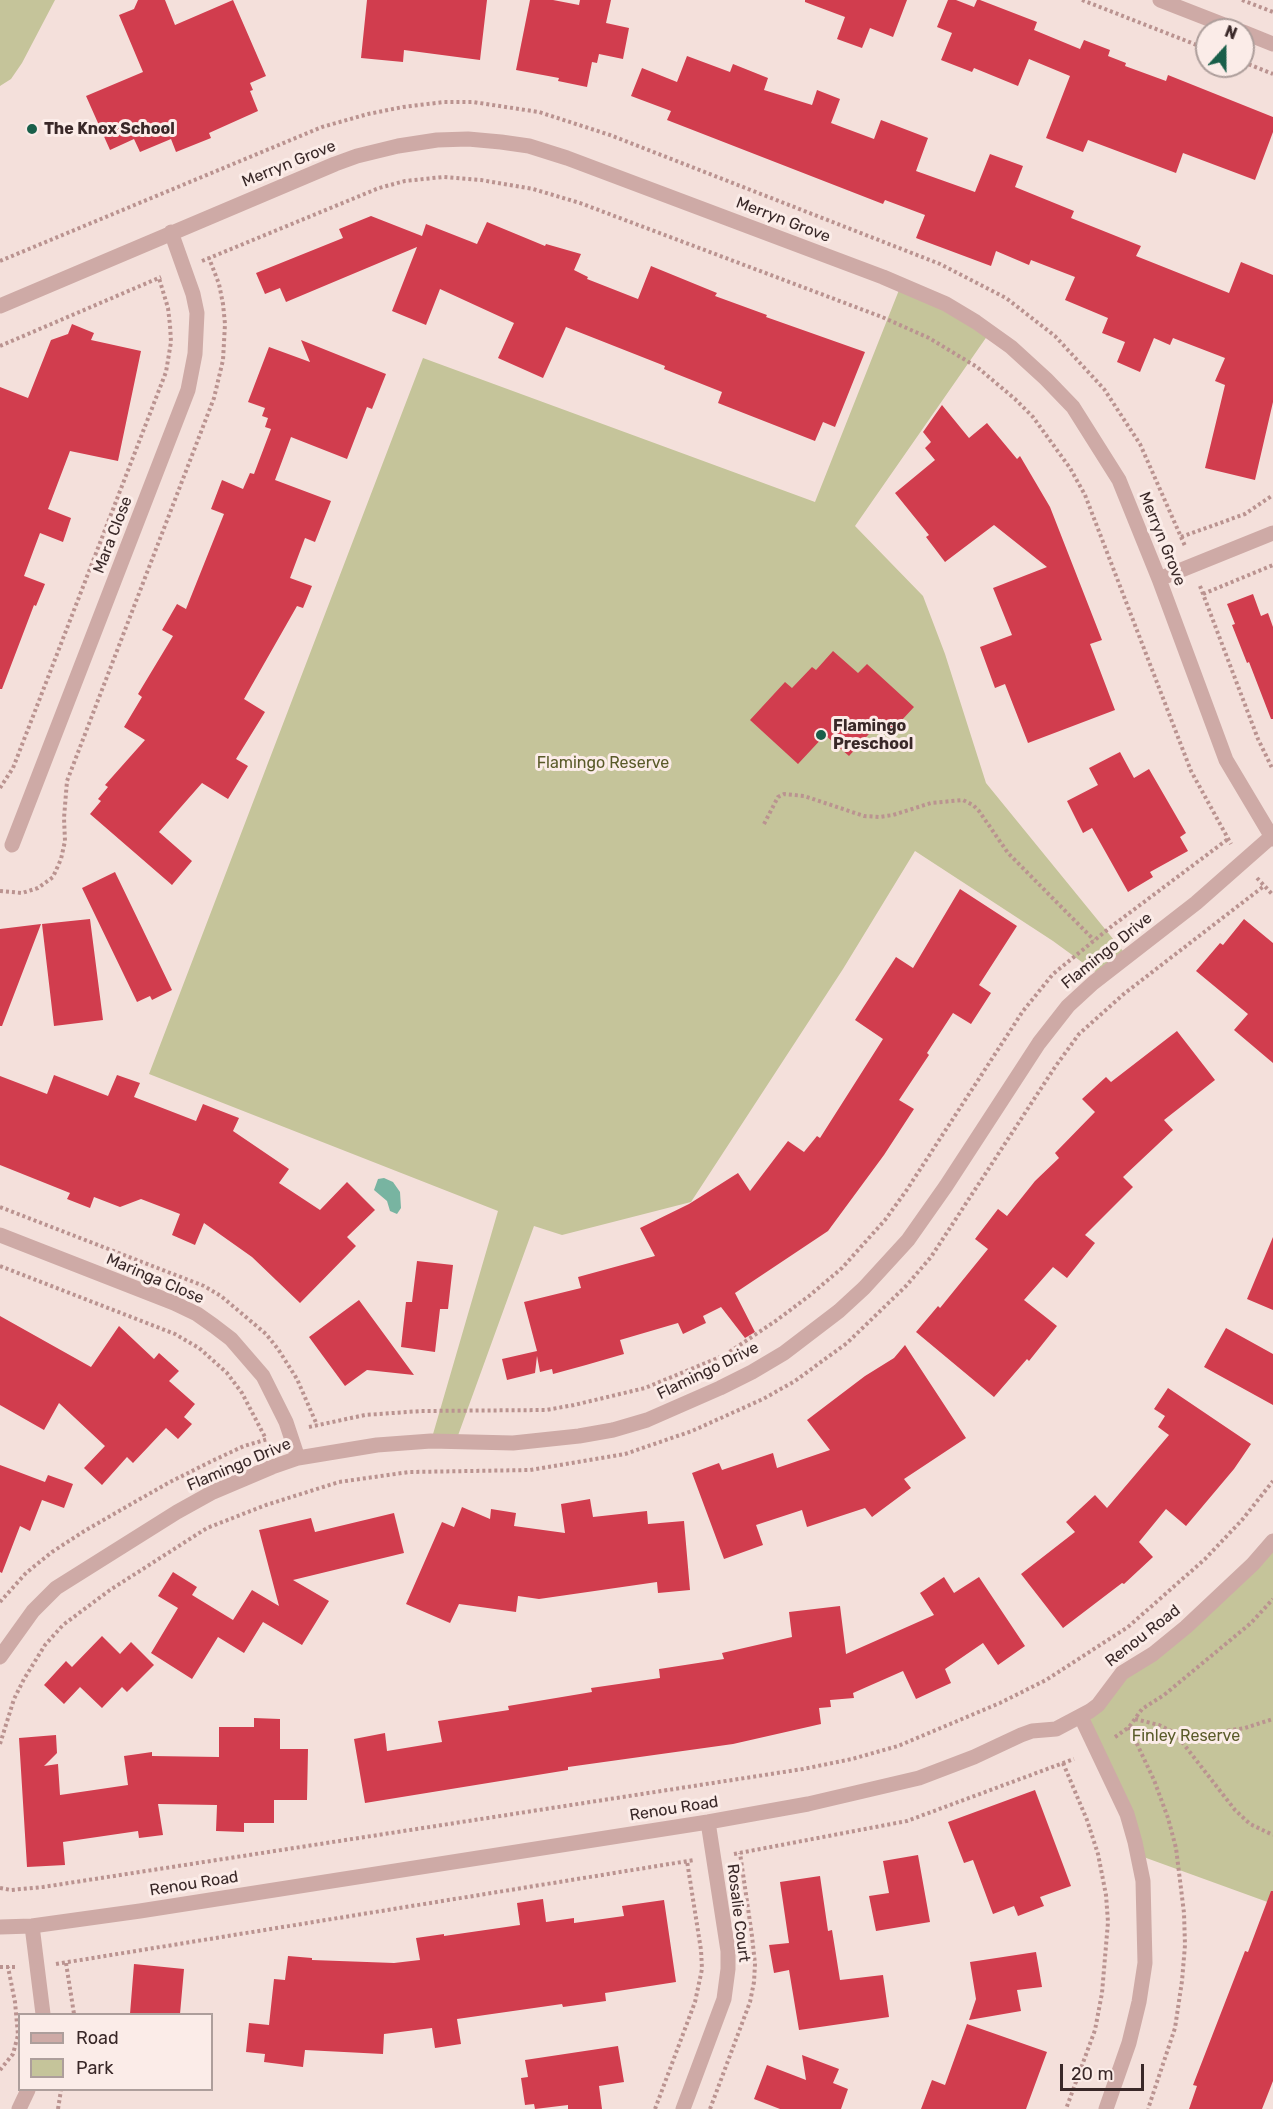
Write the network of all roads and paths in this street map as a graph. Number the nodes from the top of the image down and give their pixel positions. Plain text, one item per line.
1 (1082, 0) edge
2 (1160, 0) edge
3 (1242, 0) edge
4 (1273, 12) edge
5 (1206, 18) edge
6 (1255, 37) edge
7 (1195, 44) edge
8 (1273, 44) edge
9 (1255, 67) edge
10 (1273, 74) edge
11 (171, 232) junction
12 (209, 258) junction
13 (0, 261) edge
14 (200, 262) dead end
15 (168, 274) dead end
16 (159, 278) junction
17 (0, 306) edge
18 (0, 346) edge
19 (1273, 495) edge
20 (1273, 533) edge
21 (1181, 537) junction
22 (1185, 547) dead end
23 (1273, 565) edge
24 (1160, 579) junction
25 (1200, 586) dead end
26 (1203, 594) junction
27 (1273, 770) edge
28 (0, 788) edge
29 (764, 824) dead end
30 (1272, 838) edge
31 (1228, 839) junction
32 (12, 845) dead end
33 (1233, 848) dead end
34 (1255, 876) dead end
35 (1264, 886) junction
36 (0, 891) edge
37 (1273, 895) edge
38 (1094, 940) junction
39 (0, 1235) edge
40 (0, 1266) edge
41 (306, 1428) dead end
42 (272, 1438) dead end
43 (266, 1439) junction
44 (298, 1458) junction
45 (1273, 1481) edge
46 (1273, 1541) edge
47 (1273, 1599) edge
48 (0, 1602) edge
49 (0, 1656) edge
50 (1082, 1717) junction
51 (1135, 1719) junction
52 (1273, 1719) edge
53 (1130, 1727) junction
54 (1115, 1737) dead end
55 (1179, 1738) junction
56 (0, 1744) edge
57 (1074, 1759) dead end
58 (1063, 1763) junction
59 (708, 1822) junction
60 (1273, 1835) edge
61 (730, 1855) dead end
62 (694, 1860) dead end
63 (687, 1861) junction
64 (0, 1888) edge
65 (32, 1926) junction
66 (0, 1928) edge
67 (66, 1963) junction
68 (50, 1965) dead end
69 (8, 1967) dead end
70 (43, 2013) edge
71 (74, 2013) edge
72 (0, 2070) edge
73 (28, 2091) edge
74 (61, 2091) edge
75 (19, 2109) edge
76 (58, 2109) edge
77 (655, 2109) edge
78 (683, 2109) edge
79 (1066, 2109) edge
80 (1106, 2109) edge
81 (1148, 2109) edge

1 - 7 path
2 - 5 street
3 - 4 path
6 - 8 street
9 - 10 path
11 - 17 street, Merryn Grove
11 - 24 street, Merryn Grove
11 - 32 street, Mara Close
12 - 14 path
12 - 31 path
12 - 36 path
13 - 21 path
15 - 16 path
16 - 18 path
16 - 28 path
19 - 21 path
20 - 24 street
21 - 22 path
23 - 26 path
24 - 30 street, Merryn Grove
25 - 26 path
26 - 27 path
29 - 38 path
30 - 44 street, Flamingo Drive
31 - 33 path
31 - 38 path
34 - 35 path
35 - 37 path
35 - 56 path
38 - 41 path
39 - 44 street, Maringa Close
40 - 43 path
42 - 43 path
43 - 48 path
44 - 49 street, Flamingo Drive
45 - 64 path
46 - 50 street, Renou Road
47 - 51 path
50 - 59 street, Renou Road
50 - 80 street
51 - 53 path
51 - 55 path
52 - 55 path
53 - 54 path
53 - 81 path
55 - 60 path
57 - 58 path
58 - 61 path
58 - 79 path
59 - 65 street, Renou Road
59 - 78 street, Rosalie Court
62 - 63 path
63 - 67 path
63 - 77 path
65 - 66 street, Renou Road
65 - 70 street
67 - 68 path
67 - 71 path
69 - 72 path
73 - 75 street
74 - 76 path

